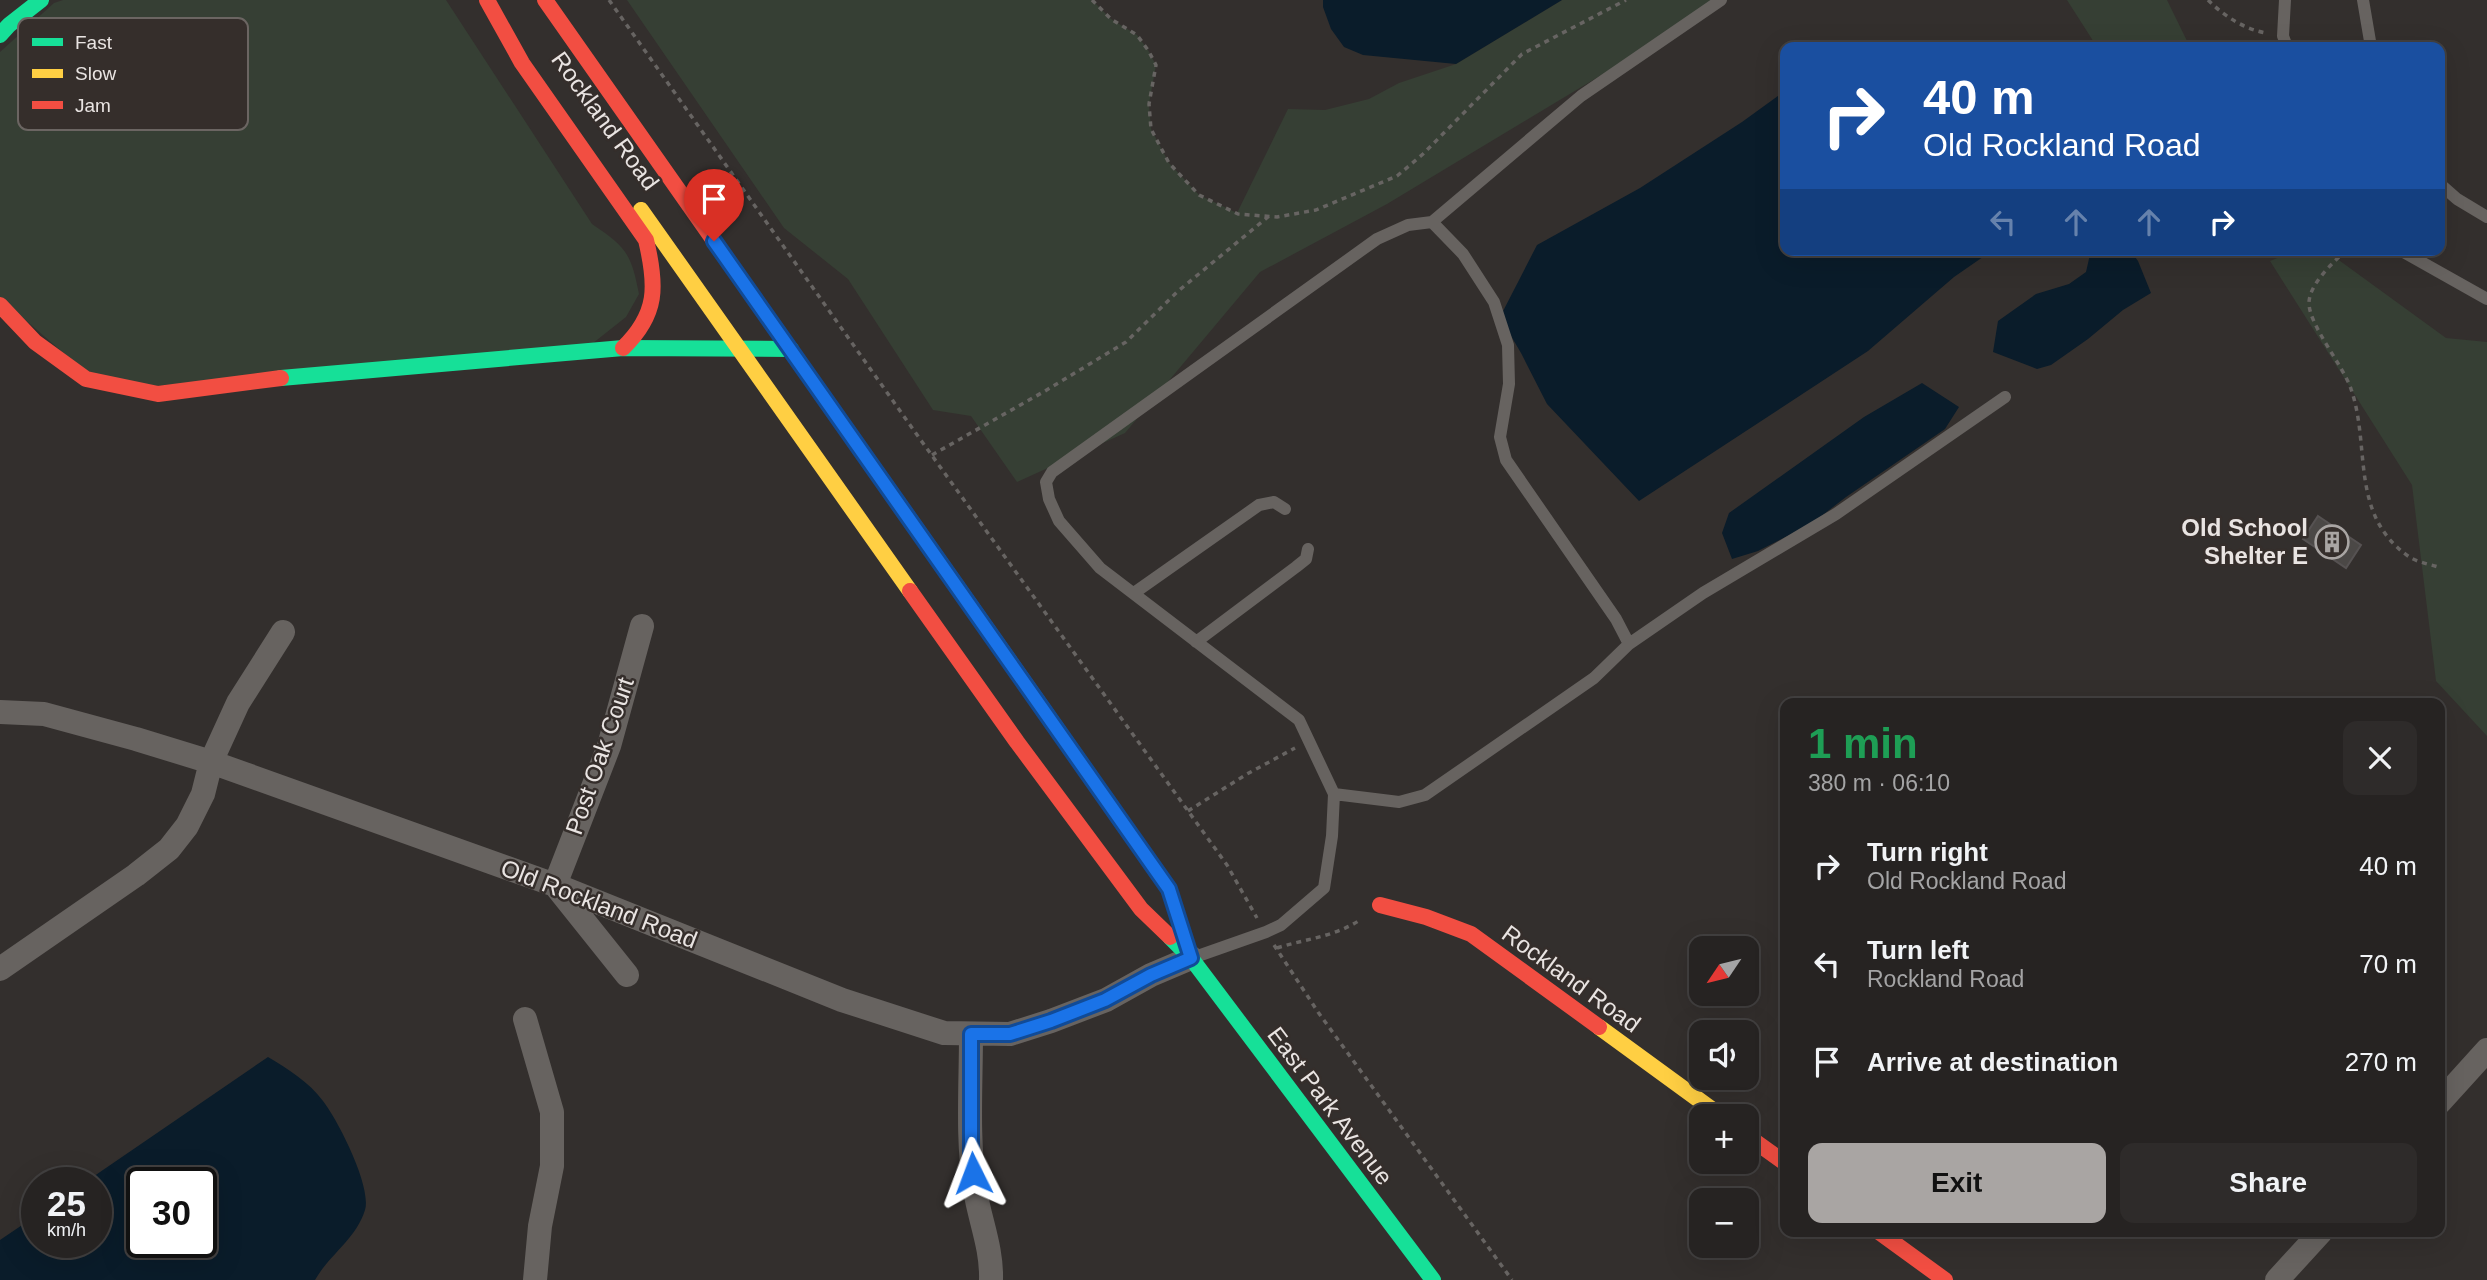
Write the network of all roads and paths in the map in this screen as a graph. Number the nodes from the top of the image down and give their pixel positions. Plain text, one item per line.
1 (41, 0) edge
2 (489, 0) edge
3 (545, 0) edge
4 (609, 0) edge
5 (1091, 0) edge
6 (1626, 0) edge
7 (1721, 0) edge
8 (2208, 0) edge
9 (2285, 0) edge
10 (2363, 0) edge
11 (0, 35) edge
12 (2285, 41) edge
13 (2370, 42) edge
14 (2445, 188) edge
15 (1269, 216) junction
16 (2487, 217) edge
17 (1432, 222) junction
18 (2340, 256) edge
19 (2407, 256) edge
20 (2487, 299) edge
21 (0, 305) edge
22 (623, 348) junction
23 (740, 349) junction
24 (791, 349) junction
25 (2005, 397) dead end
26 (932, 455) junction
27 (1285, 509) dead end
28 (1308, 549) dead end
29 (2438, 567) dead end
30 (1134, 593) junction
31 (642, 626) dead end
32 (283, 632) dead end
33 (1196, 642) junction
34 (1629, 644) junction
35 (0, 712) edge
36 (1299, 746) dead end
37 (211, 762) junction
38 (1334, 794) junction
39 (1188, 811) junction
40 (555, 886) junction
41 (1380, 905) joint
42 (1252, 908) dead end
43 (1272, 943) dead end
44 (1277, 948) junction
45 (1191, 958) junction
46 (0, 969) edge
47 (627, 975) dead end
48 (525, 1019) dead end
49 (971, 1034) junction
50 (2487, 1050) edge
51 (2445, 1096) edge
52 (1705, 1104) edge
53 (1759, 1144) edge
54 (1780, 1159) edge
55 (1886, 1237) edge
56 (2316, 1237) edge
57 (535, 1280) edge
58 (991, 1280) edge
59 (1433, 1280) edge
60 (1512, 1280) edge
61 (1945, 1280) edge
62 (2277, 1280) edge

1 - 11 main road
2 - 22 main road
2 - 23 main road, Rockland Road
3 - 24 main road, Rockland Road
4 - 26 path
5 - 15 path
6 - 15 path
7 - 17 lane
8 - 12 path
9 - 12 lane
10 - 13 lane
14 - 16 lane
15 - 26 path
17 - 30 lane
17 - 34 lane
18 - 29 path
19 - 20 lane
21 - 22 main road
22 - 23 main road
23 - 24 main road
23 - 45 main road, Rockland Road
24 - 45 main road, Rockland Road
25 - 34 lane
26 - 39 path
27 - 30 lane
28 - 33 lane
30 - 33 lane
31 - 40 street, Post Oak Court
32 - 37 street
33 - 38 lane
34 - 38 lane
35 - 37 street, Old Rockland Road
36 - 39 path
37 - 40 street, Old Rockland Road
37 - 46 street
38 - 45 lane
39 - 42 path
40 - 47 street
40 - 49 street, Old Rockland Road
41 - 44 path
41 - 52 main road, Rockland Road
43 - 44 path
44 - 60 path
45 - 49 street, Old Rockland Road
45 - 59 main road, East Park Avenue
48 - 57 street
49 - 58 street
50 - 51 street
53 - 54 main road
55 - 61 main road
56 - 62 street

